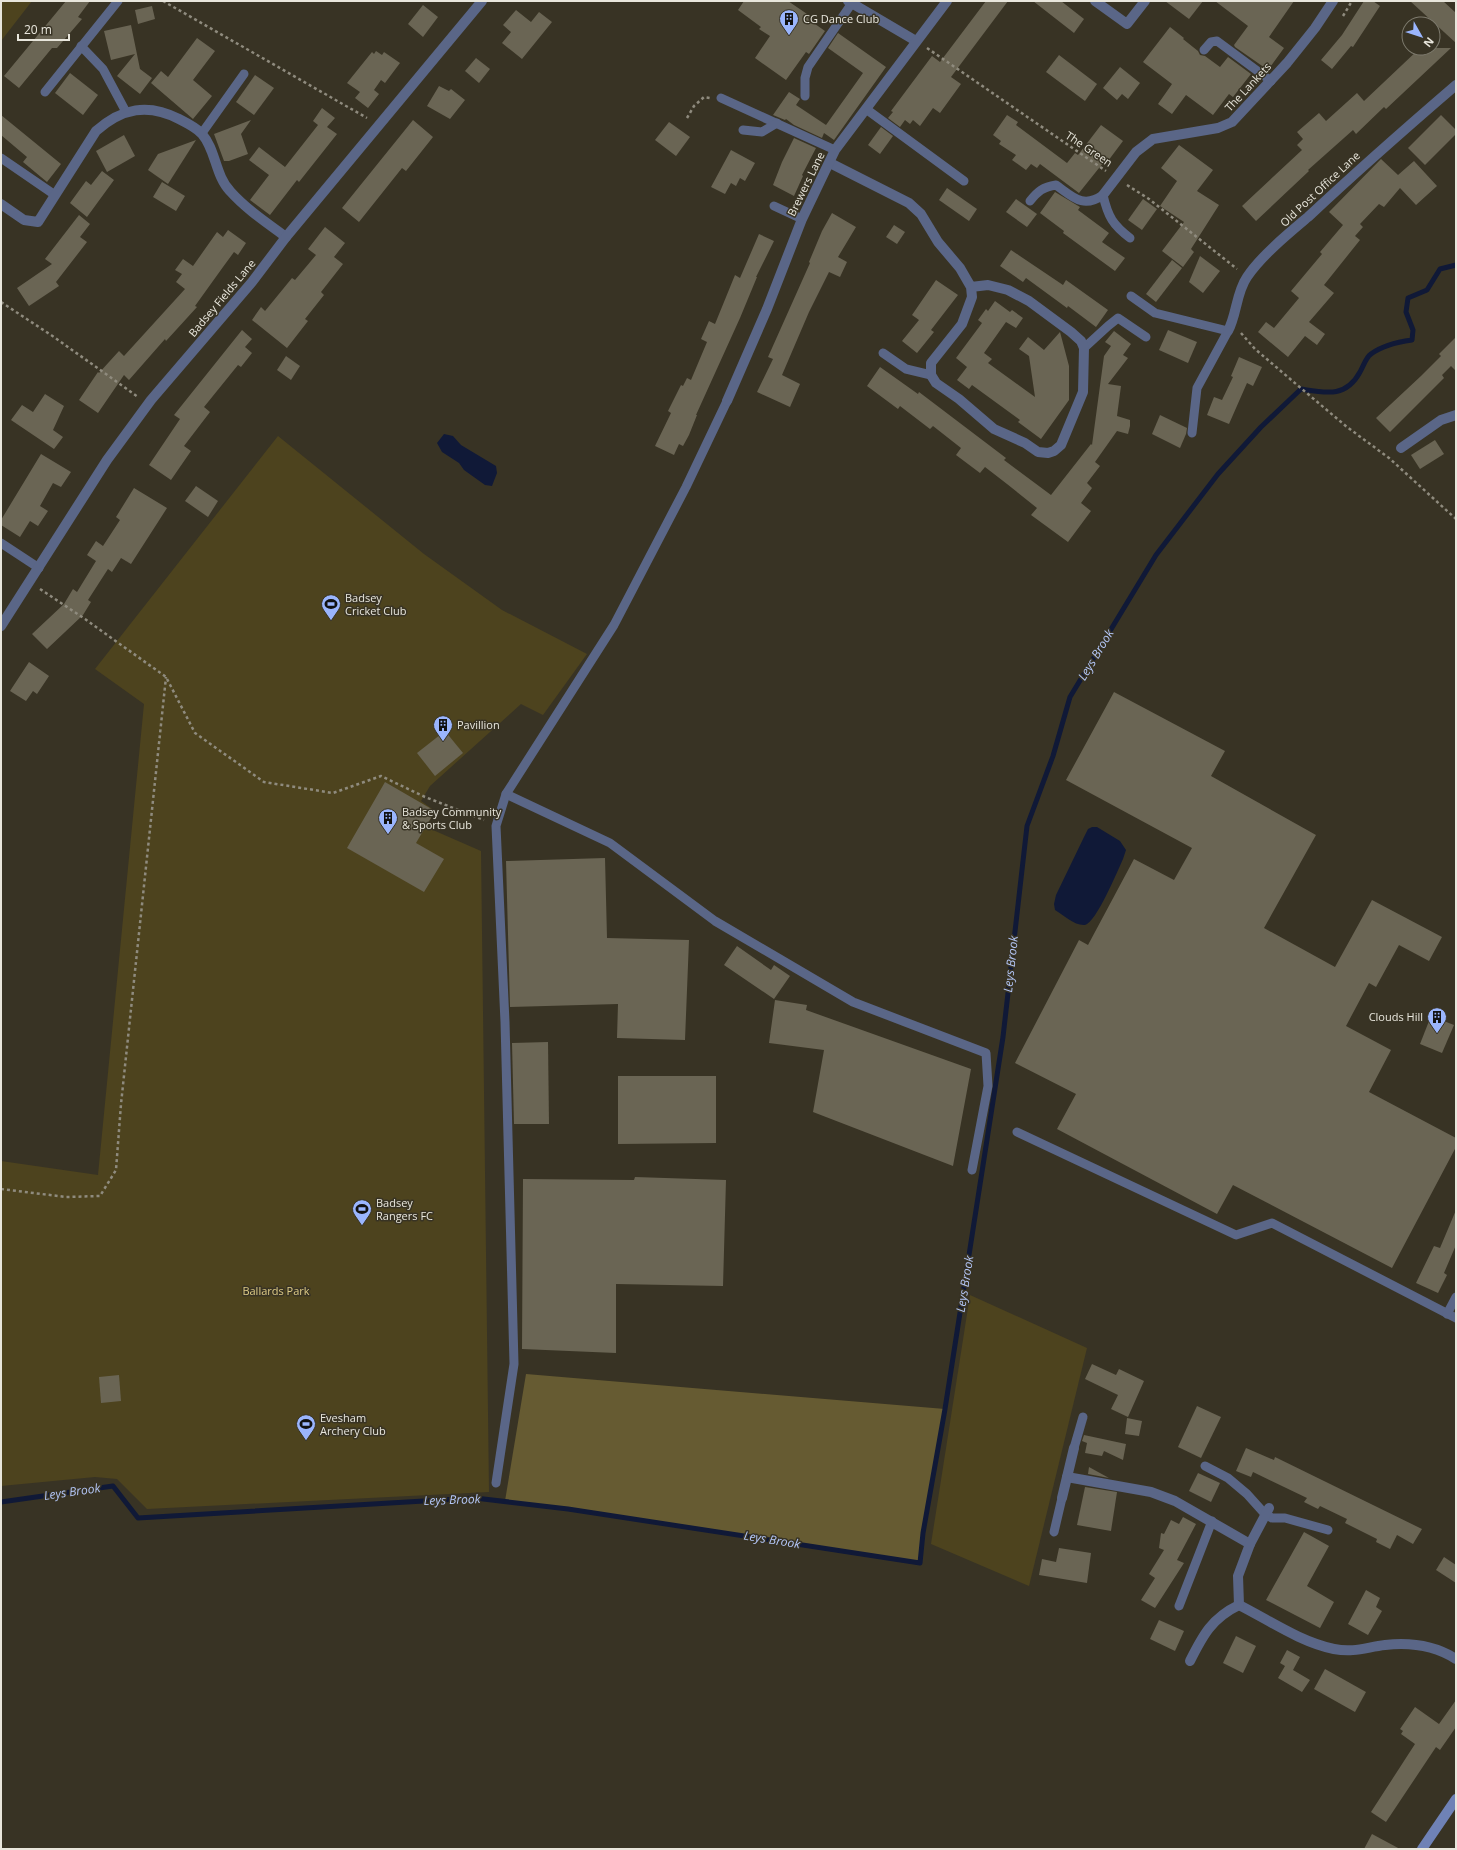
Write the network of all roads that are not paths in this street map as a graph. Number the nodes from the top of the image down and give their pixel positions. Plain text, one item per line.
1 (118, 1) edge
2 (482, 1) edge
3 (947, 1) edge
4 (1095, 1) edge
5 (1145, 1) edge
6 (1333, 1) edge
7 (850, 2) edge
8 (916, 41) junction
9 (81, 46) junction
10 (1204, 50) dead end
11 (244, 74) dead end
12 (1271, 81) junction
13 (1456, 85) edge
14 (45, 92) dead end
15 (805, 96) dead end
16 (721, 98) road end
17 (866, 109) junction
18 (126, 112) junction
19 (777, 123) junction
20 (742, 130) dead end
21 (202, 133) junction
22 (835, 150) junction
23 (1, 158) edge
24 (830, 163) junction
25 (964, 181) dead end
26 (55, 195) junction
27 (1103, 195) junction
28 (1030, 201) dead end
29 (1, 204) edge
30 (774, 206) dead end
31 (802, 219) junction
32 (286, 237) junction
33 (1130, 238) dead end
34 (971, 287) junction
35 (1131, 296) dead end
36 (1230, 327) junction
37 (1146, 337) dead end
38 (1084, 348) junction
39 (883, 353) dead end
40 (931, 375) junction
41 (727, 400) joint
42 (1456, 415) edge
43 (1192, 433) dead end
44 (1401, 448) dead end
45 (1, 543) edge
46 (39, 568) junction
47 (1, 626) edge
48 (506, 794) junction
49 (1017, 1132) dead end
50 (972, 1170) dead end
51 (1456, 1297) edge
52 (1452, 1316) edge
53 (1083, 1417) dead end
54 (1074, 1448) joint
55 (1205, 1466) dead end
56 (1067, 1477) junction
57 (496, 1483) dead end
58 (1062, 1498) joint
59 (1267, 1511) junction
60 (1212, 1521) junction
61 (1328, 1530) dead end
62 (1054, 1532) dead end
63 (1250, 1544) junction
64 (1239, 1605) junction
65 (1179, 1606) dead end
66 (1456, 1659) edge
67 (1190, 1661) dead end
68 (1456, 1799) edge
69 (1422, 1849) edge

1 - 9 lane
2 - 32 street, Badsey Fields Lane
3 - 8 street, Brewers Lane
4 - 5 street
6 - 12 street, The Lankets
7 - 8 street
7 - 15 lane
8 - 17 street, Brewers Lane
9 - 14 lane
9 - 18 lane
10 - 12 lane
11 - 21 lane
12 - 27 street, The Lankets
13 - 36 street, Old Post Office Lane
16 - 19 lane
17 - 22 street, Brewers Lane
17 - 25 lane
18 - 21 street
18 - 26 street
19 - 20 lane
19 - 22 lane
21 - 32 street
22 - 24 street, Brewers Lane
23 - 26 lane
24 - 31 street, Brewers Lane
24 - 34 street
26 - 29 street
27 - 28 lane
27 - 33 lane
30 - 31 lane
31 - 41 street, Brewers Lane
32 - 46 street, Badsey Fields Lane
34 - 38 street
34 - 40 street
35 - 36 lane
36 - 43 lane
37 - 38 lane
38 - 40 street
39 - 40 lane
41 - 48 lane
42 - 44 street
45 - 46 lane
46 - 47 street, Badsey Fields Lane
48 - 50 lane
48 - 57 lane
49 - 52 lane
51 - 52 lane
53 - 54 lane
54 - 56 street
55 - 59 lane
56 - 58 street
56 - 60 street
58 - 62 lane
59 - 61 lane
59 - 63 street
60 - 63 street
60 - 65 lane
63 - 64 street
64 - 66 street
64 - 67 street
68 - 69 main road

